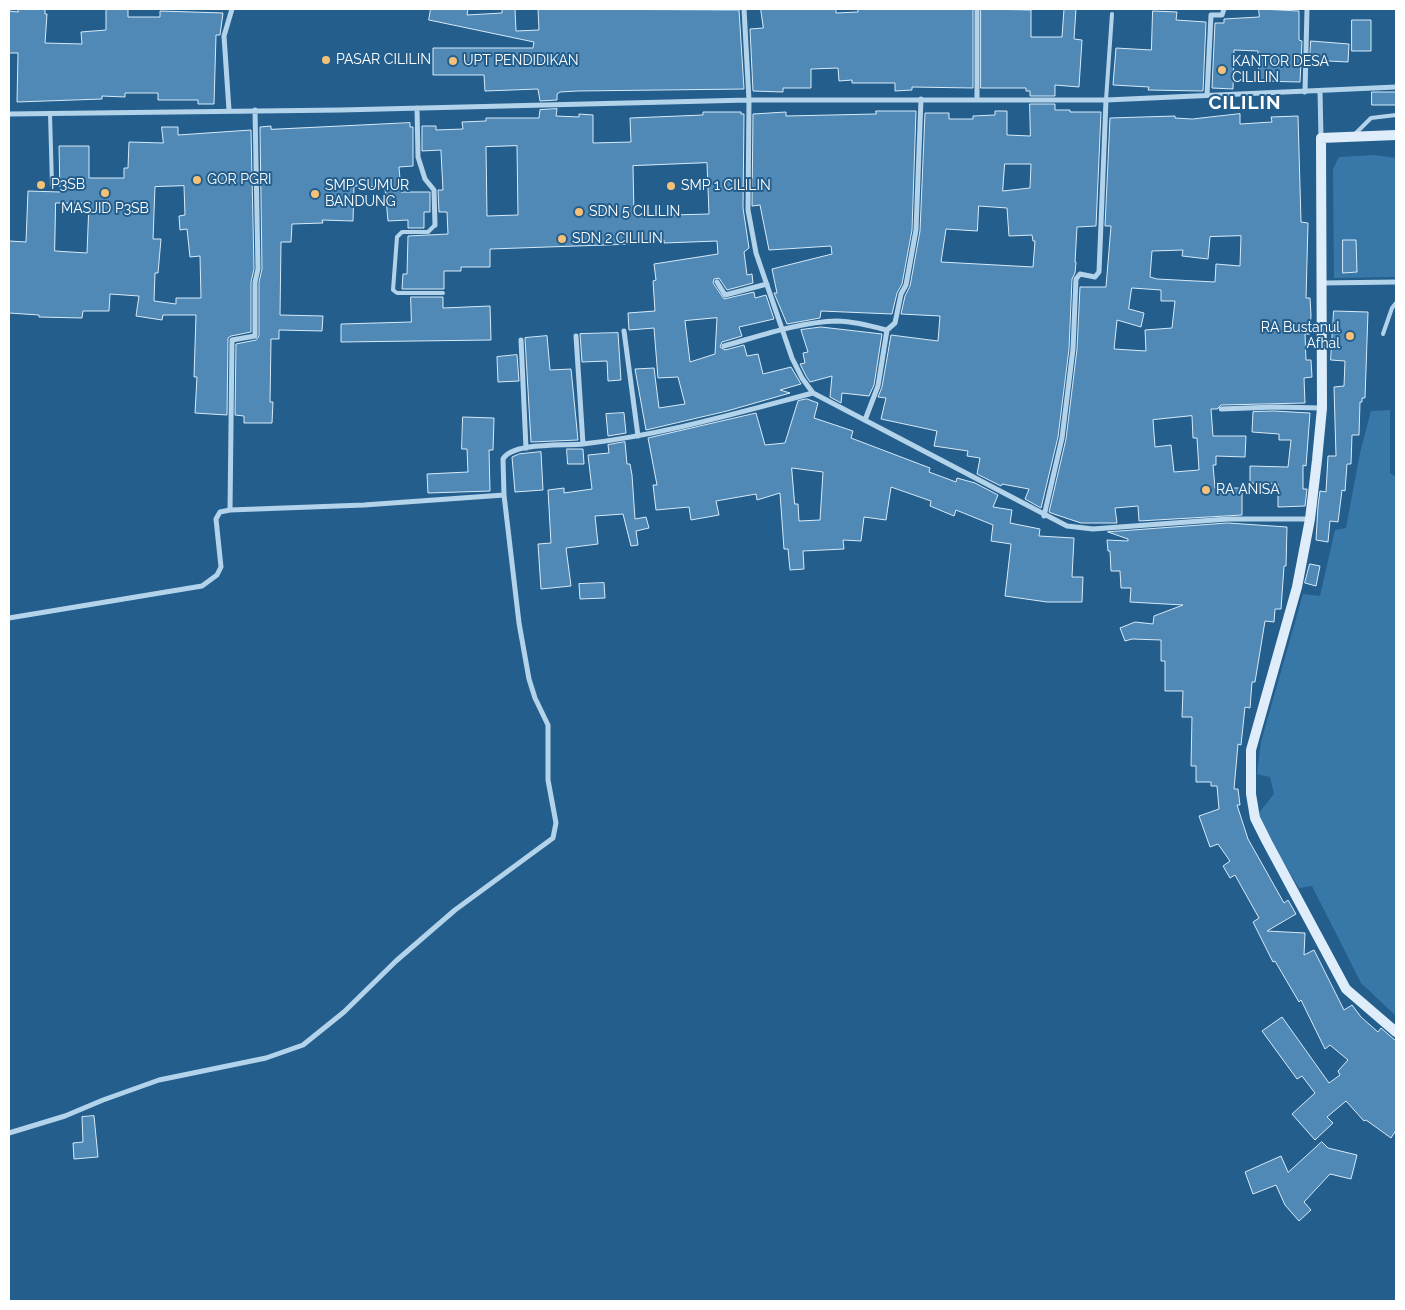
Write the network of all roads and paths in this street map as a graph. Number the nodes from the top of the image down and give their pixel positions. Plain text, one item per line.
1 (232, 9) edge
2 (744, 9) edge
3 (977, 9) edge
4 (1224, 9) edge
5 (1307, 9) edge
6 (1112, 14) dead end
7 (1396, 87) edge
8 (1320, 91) junction
9 (1305, 92) junction
10 (1207, 95) junction
11 (921, 99) junction
12 (977, 99) junction
13 (749, 100) junction
14 (1106, 100) junction
15 (417, 108) junction
16 (229, 110) junction
17 (255, 110) junction
18 (9, 114) edge
19 (50, 114) junction
20 (1396, 115) edge
21 (1396, 135) edge
22 (1352, 136) junction
23 (1321, 138) junction
24 (52, 185) dead end
25 (435, 225) joint
26 (717, 282) dead end
27 (1396, 282) edge
28 (1322, 283) junction
29 (767, 284) junction
30 (443, 293) dead end
31 (1396, 303) edge
32 (782, 330) junction
33 (886, 330) junction
34 (624, 331) dead end
35 (1383, 334) dead end
36 (576, 336) dead end
37 (521, 340) dead end
38 (724, 346) dead end
39 (813, 392) junction
40 (1322, 408) junction
41 (1221, 409) dead end
42 (865, 420) junction
43 (638, 436) junction
44 (583, 444) junction
45 (526, 448) junction
46 (504, 495) junction
47 (230, 510) junction
48 (1044, 516) junction
49 (1310, 519) junction
50 (9, 618) edge
51 (1396, 1032) edge
52 (9, 1133) edge

1 - 16 street
2 - 13 street
3 - 12 street
4 - 10 street
5 - 9 street
6 - 14 lane
7 - 8 street
8 - 9 street
8 - 23 street
9 - 10 street
10 - 14 street
11 - 12 street
11 - 13 street
11 - 33 street
12 - 14 street
13 - 15 street
13 - 29 street
14 - 48 street
15 - 17 street
15 - 25 street
16 - 17 street
16 - 19 street
17 - 47 street
18 - 19 street
19 - 24 lane
20 - 22 lane
21 - 22 main road
22 - 23 main road
23 - 28 main road
25 - 30 lane
26 - 29 street
27 - 28 street
28 - 40 main road
29 - 32 street
31 - 35 lane
32 - 33 street
32 - 38 street
32 - 39 street
33 - 42 street
34 - 43 street
36 - 44 street
37 - 45 street
39 - 42 street
39 - 43 street
40 - 41 street
40 - 49 main road
42 - 48 street
43 - 44 street
44 - 45 street
45 - 46 street
46 - 47 street
46 - 52 street
47 - 50 street
48 - 49 street
49 - 51 main road

